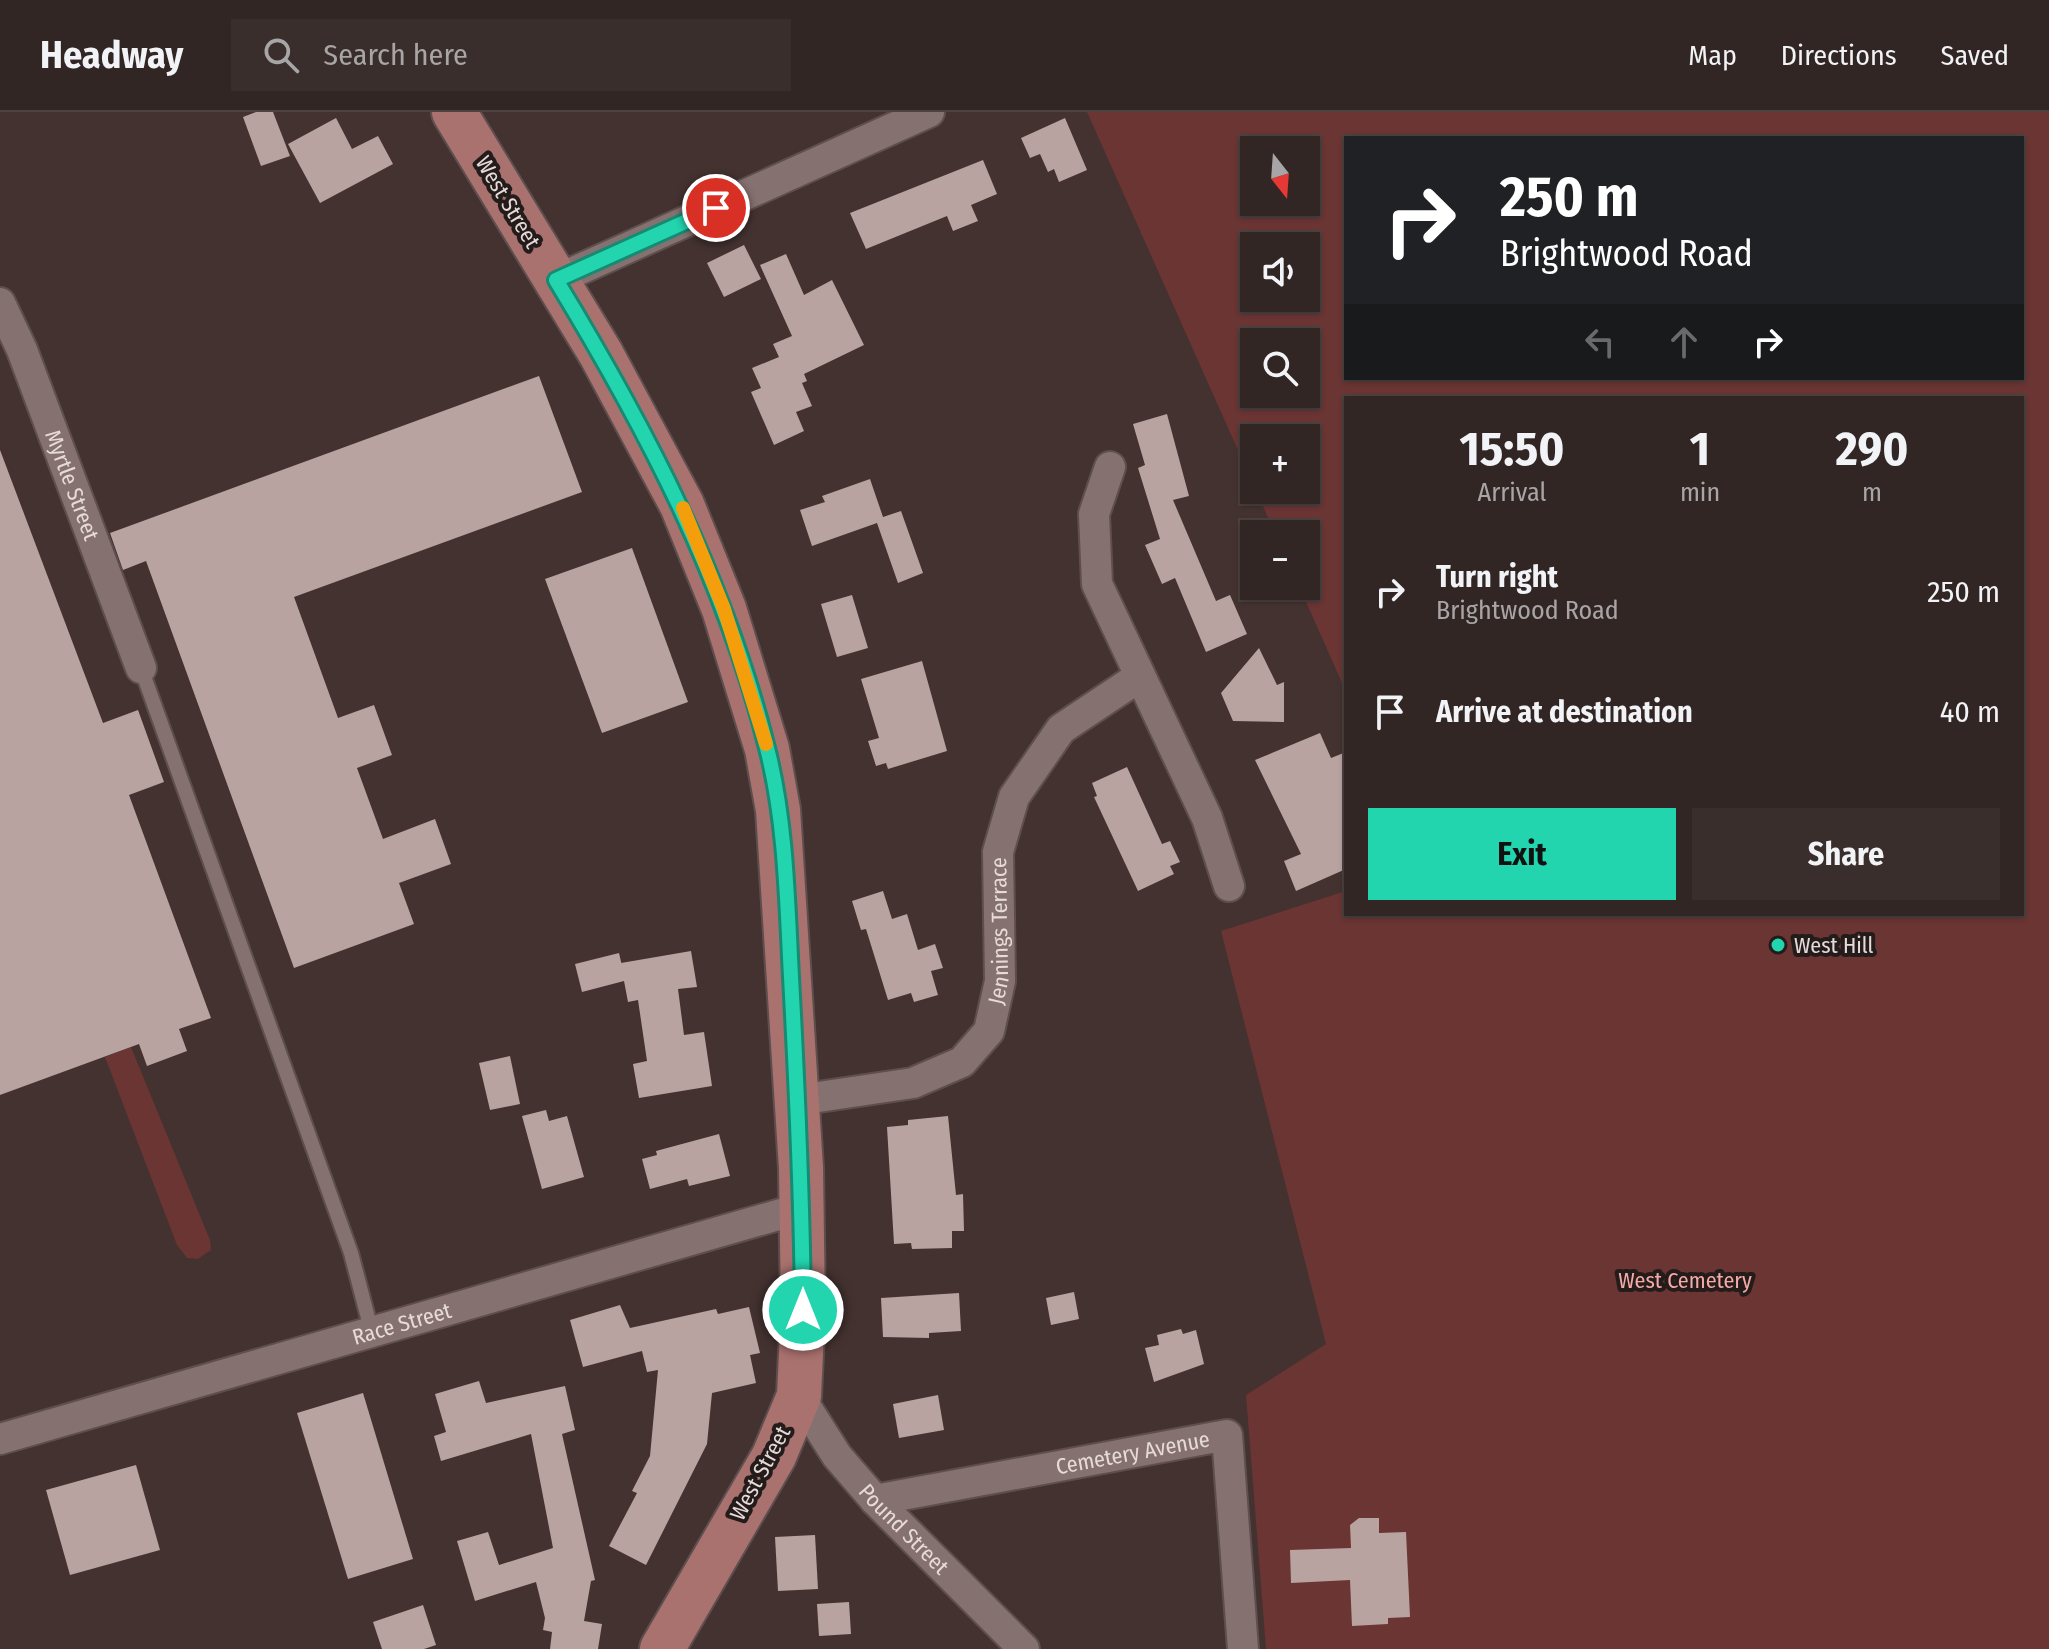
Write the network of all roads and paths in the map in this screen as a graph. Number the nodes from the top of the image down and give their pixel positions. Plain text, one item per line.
1 (454, 112) edge
2 (929, 112) edge
3 (556, 280) junction
4 (0, 303) edge
5 (1110, 467) dead end
6 (141, 668) joint
7 (1139, 677) junction
8 (1229, 886) dead end
9 (798, 1100) junction
10 (802, 1208) junction
11 (372, 1333) junction
12 (799, 1396) junction
13 (1, 1434) edge
14 (875, 1500) junction
15 (662, 1649) edge
16 (1024, 1649) edge
17 (1243, 1649) edge

1 - 3 main road, West Street
2 - 3 street
3 - 9 main road, West Street
4 - 6 street, Myrtle Street
5 - 7 street
6 - 11 lane
7 - 8 street
7 - 9 street, Jennings Terrace
9 - 10 main road, West Street
10 - 11 street, Race Street
10 - 12 main road, West Street
11 - 13 street, Race Street
12 - 14 street, Pound Street
12 - 15 main road, West Street
14 - 16 street, Pound Street
14 - 17 street, Cemetery Avenue

